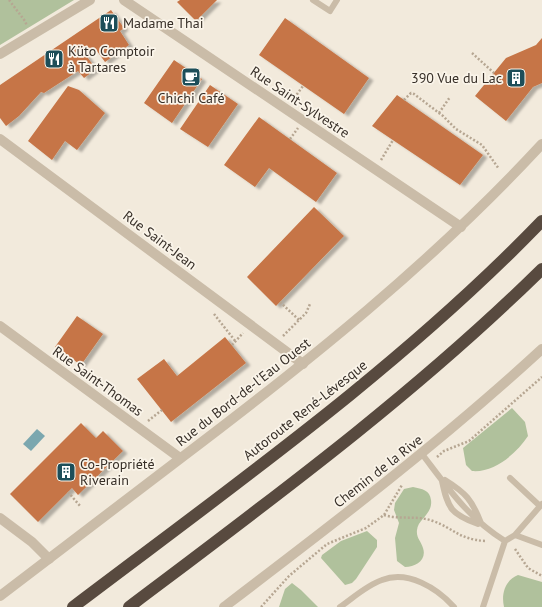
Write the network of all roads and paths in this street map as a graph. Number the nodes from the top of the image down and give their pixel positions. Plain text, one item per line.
1 (9, 0) edge
2 (90, 0) edge
3 (124, 0) edge
4 (313, 0) edge
5 (337, 0) edge
6 (29, 36) junction
7 (472, 53) dead end
8 (0, 54) edge
9 (494, 73) dead end
10 (303, 86) dead end
11 (450, 97) dead end
12 (404, 100) dead end
13 (286, 109) junction
14 (439, 113) junction
15 (0, 139) edge
16 (393, 140) dead end
17 (542, 144) edge
18 (375, 169) junction
19 (499, 169) dead end
20 (542, 221) edge
21 (461, 226) junction
22 (542, 269) edge
23 (280, 302) dead end
24 (310, 304) dead end
25 (214, 314) dead end
26 (298, 320) junction
27 (250, 325) junction
28 (0, 326) edge
29 (236, 342) junction
30 (276, 344) junction
31 (232, 345) dead end
32 (542, 350) edge
33 (303, 364) junction
34 (542, 377) edge
35 (162, 410) dead end
36 (139, 428) junction
37 (444, 451) dead end
38 (422, 454) junction
39 (180, 458) junction
40 (442, 478) junction
41 (510, 478) dead end
42 (406, 480) dead end
43 (68, 492) dead end
44 (541, 505) edge
45 (81, 507) dead end
46 (384, 515) junction
47 (0, 518) edge
48 (482, 525) junction
49 (515, 535) junction
50 (485, 541) dead end
51 (505, 541) junction
52 (542, 545) edge
53 (515, 549) dead end
54 (49, 559) junction
55 (542, 576) edge
56 (0, 596) edge
57 (73, 607) edge
58 (129, 607) edge
59 (224, 607) edge
60 (261, 607) edge
61 (340, 607) edge
62 (454, 607) edge
63 (483, 607) edge

1 - 6 path
2 - 6 street
3 - 13 street, Rue Saint-Sylvestre
4 - 5 lane
6 - 8 street
7 - 9 path
10 - 13 path
11 - 14 path
12 - 14 path
13 - 18 street, Rue Saint-Sylvestre
14 - 19 path
15 - 27 street, Rue Saint-Jean
16 - 18 path
17 - 21 street, Rue du Bord-de-l'Eau Ouest
18 - 21 street, Rue Saint-Sylvestre
20 - 57 highway, Autoroute René-Lévesque
21 - 33 street, Rue du Bord-de-l'Eau Ouest
22 - 58 highway
23 - 26 path
24 - 26 path
25 - 29 path
26 - 30 path
27 - 29 path
27 - 30 street, Rue Saint-Jean
28 - 36 street, Rue Saint-Thomas
29 - 31 path
30 - 33 street, Rue Saint-Jean
32 - 38 street, Chemin de la Rive
33 - 39 street, Rue du Bord-de-l'Eau Ouest
34 - 37 path, Chemin de la Rive
35 - 36 path
36 - 39 street, Rue Saint-Thomas
38 - 40 lane
38 - 59 street, Chemin de la Rive
39 - 54 street, Rue du Bord-de-l'Eau Ouest
40 - 48 lane
40 - 48 lane
40 - 48 lane
41 - 44 lane
42 - 46 path, Chemin de la Rive
43 - 45 path
44 - 49 lane
46 - 50 path
46 - 60 path, Chemin de la Rive
47 - 54 street
48 - 51 lane
49 - 51 lane
49 - 52 lane
51 - 63 lane
53 - 55 path
54 - 56 street, Rue du Bord-de-l'Eau Ouest
61 - 62 lane

